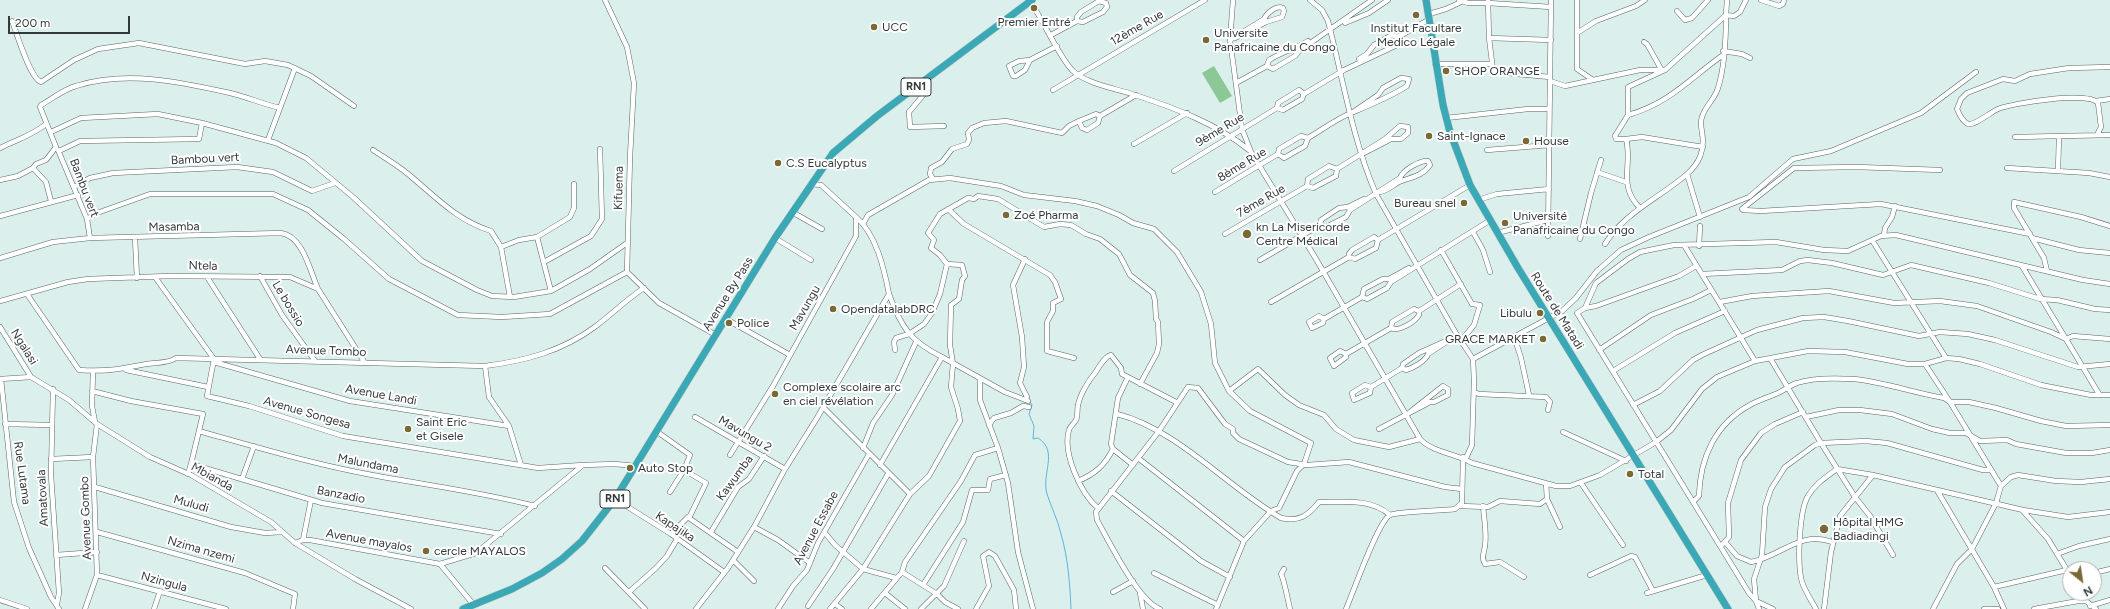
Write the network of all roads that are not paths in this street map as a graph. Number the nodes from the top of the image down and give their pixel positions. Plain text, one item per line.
1 (605, 0) edge
2 (1112, 0) edge
3 (1205, 0) edge
4 (1233, 0) edge
5 (1310, 0) edge
6 (1372, 0) edge
7 (1388, 0) edge
8 (1426, 0) edge
9 (1551, 0) edge
10 (1577, 0) edge
11 (1645, 0) edge
12 (1708, 0) edge
13 (1727, 0) edge
14 (1746, 0) edge
15 (1761, 0) edge
16 (1784, 0) edge
17 (1031, 1) edge
18 (1460, 1) edge
19 (1488, 1) edge
20 (1106, 3) junction
21 (1551, 7) junction
22 (1677, 11) dead end
23 (1359, 14) junction
24 (1726, 15) junction
25 (1429, 17) junction
26 (1265, 20) junction
27 (12, 21) dead end
28 (1077, 21) junction
29 (1330, 30) junction
30 (1577, 33) junction
31 (1051, 35) junction
32 (1398, 36) junction
33 (1489, 38) junction
34 (1232, 39) junction
35 (1551, 40) junction
36 (1644, 42) dead end
37 (1057, 46) junction
38 (1298, 49) junction
39 (1723, 53) junction
40 (1368, 55) junction
41 (1750, 58) dead end
42 (1030, 60) junction
43 (1435, 64) junction
44 (1491, 64) junction
45 (1267, 66) junction
46 (2110, 67) edge
47 (295, 68) junction
48 (1663, 69) junction
49 (1342, 71) junction
50 (1976, 72) dead end
51 (1078, 74) junction
52 (1550, 79) junction
53 (1593, 80) junction
54 (1236, 83) junction
55 (920, 84) junction
56 (1053, 90) dead end
57 (1304, 94) junction
58 (1136, 95) junction
59 (1379, 97) junction
60 (2110, 99) edge
61 (2096, 101) junction
62 (354, 106) dead end
63 (280, 108) junction
64 (1277, 108) junction
65 (1549, 109) junction
66 (1187, 113) junction
67 (1351, 113) junction
68 (1628, 115) junction
69 (1100, 116) junction
70 (1446, 118) junction
71 (1079, 121) junction
72 (202, 123) junction
73 (46, 124) junction
74 (944, 126) dead end
75 (1242, 129) junction
76 (51, 132) junction
77 (2097, 135) junction
78 (2110, 135) edge
79 (1228, 137) junction
80 (2016, 137) dead end
81 (2059, 137) junction
82 (1308, 138) junction
83 (1390, 138) dead end
84 (1626, 139) junction
85 (268, 140) junction
86 (1134, 144) dead end
87 (1550, 145) junction
88 (56, 147) junction
89 (1703, 147) junction
90 (0, 148) edge
91 (600, 149) dead end
92 (373, 150) dead end
93 (1487, 150) dead end
94 (60, 151) junction
95 (1250, 152) junction
96 (1278, 154) junction
97 (1362, 154) junction
98 (1601, 160) dead end
99 (1260, 164) junction
100 (33, 168) junction
101 (2007, 168) dead end
102 (1337, 169) junction
103 (1940, 170) dead end
104 (1174, 171) dead end
105 (2058, 171) junction
106 (1597, 172) junction
107 (1687, 174) junction
108 (2110, 177) edge
109 (933, 179) junction
110 (1401, 179) junction
111 (0, 180) edge
112 (1626, 182) junction
113 (334, 183) junction
114 (574, 184) dead end
115 (811, 184) junction
116 (1470, 185) junction
117 (1307, 186) junction
118 (74, 187) junction
119 (1549, 189) junction
120 (1215, 192) dead end
121 (1377, 193) junction
122 (78, 195) junction
123 (1478, 200) junction
124 (51, 201) junction
125 (1282, 201) junction
126 (1894, 206) junction
127 (1640, 208) junction
128 (948, 209) junction
129 (1349, 209) junction
130 (792, 212) junction
131 (0, 216) edge
132 (856, 217) junction
133 (1700, 217) junction
134 (87, 219) junction
135 (1548, 220) junction
136 (1490, 221) junction
137 (863, 224) junction
138 (1320, 225) junction
139 (1700, 226) dead end
140 (2110, 226) edge
141 (822, 229) dead end
142 (1396, 229) junction
143 (1473, 232) junction
144 (1497, 233) junction
145 (1225, 234) dead end
146 (1884, 235) junction
147 (1302, 236) junction
148 (1548, 236) dead end
149 (2031, 236) junction
150 (537, 237) junction
151 (90, 238) junction
152 (134, 238) junction
153 (776, 238) junction
154 (1580, 239) dead end
155 (1378, 240) junction
156 (1872, 240) junction
157 (627, 243) junction
158 (1605, 244) dead end
159 (1684, 245) junction
160 (1699, 246) junction
161 (501, 247) junction
162 (1442, 250) junction
163 (2110, 253) edge
164 (1349, 257) junction
165 (0, 258) edge
166 (1025, 259) junction
167 (811, 260) dead end
168 (1260, 260) dead end
169 (544, 262) junction
170 (947, 264) junction
171 (1414, 266) junction
172 (1696, 266) junction
173 (2022, 266) junction
174 (2048, 271) junction
175 (628, 272) junction
176 (1324, 272) junction
177 (1490, 272) dead end
178 (1893, 272) junction
179 (1702, 274) junction
180 (260, 276) junction
181 (155, 277) junction
182 (206, 277) junction
183 (137, 278) junction
184 (1390, 280) junction
185 (1461, 284) junction
186 (2110, 284) edge
187 (644, 288) junction
188 (318, 289) junction
189 (551, 290) junction
190 (1711, 290) junction
191 (27, 294) junction
192 (889, 294) junction
193 (510, 297) junction
194 (1362, 297) junction
195 (1436, 299) junction
196 (2040, 299) junction
197 (0, 301) edge
198 (1271, 302) dead end
199 (1720, 302) junction
200 (1911, 302) junction
201 (1344, 307) junction
202 (1585, 308) junction
203 (2110, 310) edge
204 (1419, 311) junction
205 (1725, 311) junction
206 (1548, 317) junction
207 (726, 319) junction
208 (1324, 319) dead end
209 (0, 327) edge
210 (1391, 328) junction
211 (909, 334) junction
212 (1931, 334) junction
213 (716, 335) junction
214 (1457, 335) junction
215 (1514, 336) junction
216 (1740, 336) junction
217 (2066, 339) junction
218 (2110, 340) edge
219 (1461, 341) junction
220 (916, 342) junction
221 (1364, 343) junction
222 (895, 350) dead end
223 (1599, 350) junction
224 (1429, 351) junction
225 (1346, 354) dead end
226 (790, 355) junction
227 (942, 357) junction
228 (1074, 358) dead end
229 (1473, 358) junction
230 (1770, 358) junction
231 (1946, 358) junction
232 (260, 359) junction
233 (214, 360) junction
234 (1756, 360) junction
235 (315, 361) junction
236 (365, 363) junction
237 (953, 364) junction
238 (1925, 364) junction
239 (2110, 364) edge
240 (485, 366) junction
241 (2081, 366) junction
242 (1402, 368) junction
243 (124, 370) junction
244 (93, 371) junction
245 (1613, 371) junction
246 (31, 377) junction
247 (1128, 377) junction
248 (1386, 378) junction
249 (1, 379) edge
250 (980, 379) junction
251 (1140, 384) junction
252 (208, 387) junction
253 (1370, 387) dead end
254 (1787, 387) junction
255 (53, 389) junction
256 (92, 390) junction
257 (1229, 391) junction
258 (1474, 392) junction
259 (2099, 394) junction
260 (1529, 395) junction
261 (2110, 395) edge
262 (1428, 400) dead end
263 (1176, 402) junction
264 (1950, 402) junction
265 (1633, 405) junction
266 (823, 407) junction
267 (1029, 407) dead end
268 (1548, 410) dead end
269 (1803, 412) junction
270 (1408, 413) junction
271 (1117, 414) junction
272 (695, 417) dead end
273 (1806, 417) junction
274 (96, 423) junction
275 (5, 424) junction
276 (51, 424) junction
277 (989, 425) junction
278 (2110, 425) edge
279 (509, 426) junction
280 (1379, 429) dead end
281 (199, 431) junction
282 (656, 431) junction
283 (1158, 431) junction
284 (1563, 432) dead end
285 (1972, 438) junction
286 (1420, 439) junction
287 (739, 441) junction
288 (1656, 442) junction
289 (1821, 443) junction
290 (254, 446) junction
291 (863, 448) junction
292 (998, 448) junction
293 (1113, 449) junction
294 (2110, 450) edge
295 (730, 454) dead end
296 (869, 454) junction
297 (764, 456) junction
298 (1633, 456) junction
299 (93, 457) junction
300 (1138, 458) junction
301 (1464, 458) junction
302 (51, 459) junction
303 (1626, 461) junction
304 (190, 464) junction
305 (1133, 464) junction
306 (1304, 464) junction
307 (521, 465) junction
308 (583, 465) junction
309 (880, 465) junction
310 (635, 466) junction
311 (785, 469) junction
312 (1837, 469) junction
313 (684, 470) junction
314 (1991, 470) junction
315 (188, 474) junction
316 (888, 474) junction
317 (1006, 475) junction
318 (1873, 475) junction
319 (242, 479) junction
320 (2110, 479) edge
321 (1078, 481) junction
322 (1546, 482) junction
323 (1581, 483) junction
324 (2001, 486) junction
325 (95, 487) junction
326 (1462, 489) junction
327 (1111, 491) junction
328 (670, 492) dead end
329 (1938, 492) junction
330 (910, 494) junction
331 (1855, 497) junction
332 (615, 499) junction
333 (1547, 499) junction
334 (311, 500) junction
335 (1693, 502) junction
336 (1996, 503) junction
337 (535, 506) junction
338 (1460, 506) junction
339 (1484, 506) junction
340 (1098, 508) junction
341 (2023, 510) junction
342 (1271, 511) junction
343 (2110, 512) edge
344 (1390, 515) junction
345 (688, 517) junction
346 (754, 527) junction
347 (1560, 527) dead end
348 (97, 532) junction
349 (282, 532) junction
350 (711, 532) junction
351 (825, 533) junction
352 (501, 534) junction
353 (671, 534) junction
354 (677, 539) junction
355 (2110, 539) edge
356 (303, 540) junction
357 (964, 541) dead end
358 (1244, 541) junction
359 (1726, 542) junction
360 (1800, 542) junction
361 (1832, 542) junction
362 (295, 543) junction
363 (1623, 545) dead end
364 (1721, 546) junction
365 (1972, 549) junction
366 (97, 552) junction
367 (738, 552) junction
368 (842, 552) junction
369 (2057, 554) junction
370 (56, 555) junction
371 (1893, 555) dead end
372 (1762, 559) junction
373 (733, 560) junction
374 (2062, 562) edge
375 (810, 563) junction
376 (440, 564) junction
377 (605, 568) dead end
378 (863, 569) junction
379 (1284, 570) dead end
380 (2062, 571) edge
381 (724, 572) junction
382 (902, 572) junction
383 (1154, 573) dead end
384 (97, 575) junction
385 (1590, 575) dead end
386 (1707, 575) junction
387 (1230, 576) junction
388 (1524, 577) dead end
389 (896, 578) junction
390 (1133, 580) junction
391 (754, 581) dead end
392 (923, 585) junction
393 (1994, 587) junction
394 (1139, 590) junction
395 (160, 591) junction
396 (1653, 591) junction
397 (629, 592) junction
398 (1113, 592) dead end
399 (885, 593) junction
400 (1647, 593) dead end
401 (937, 594) junction
402 (0, 600) edge
403 (2110, 600) edge
404 (1756, 601) junction
405 (2086, 602) joint
406 (473, 604) junction
407 (835, 604) junction
408 (808, 606) dead end
409 (2090, 606) junction
410 (58, 607) edge
411 (1217, 607) edge
412 (27, 609) edge
413 (85, 609) edge
414 (154, 609) edge
415 (225, 609) edge
416 (293, 609) edge
417 (411, 609) edge
418 (464, 609) edge
419 (645, 609) edge
420 (696, 609) edge
421 (778, 609) edge
422 (830, 609) edge
423 (842, 609) edge
424 (871, 609) edge
425 (905, 609) edge
426 (921, 609) edge
427 (958, 609) edge
428 (976, 609) edge
429 (1016, 609) edge
430 (1033, 609) edge
431 (1143, 609) edge
432 (1160, 609) edge
433 (1290, 609) edge
434 (1346, 609) edge
435 (1728, 609) edge
436 (1759, 609) edge
437 (1773, 609) edge
438 (1816, 609) edge
439 (1824, 609) edge
440 (1933, 609) edge
441 (1984, 609) edge
442 (1998, 609) edge
443 (2004, 609) edge
444 (2034, 609) edge
445 (2096, 609) edge

1 - 157 street, Kifuema
2 - 20 street
3 - 51 street, 12ème Rue
4 - 34 street
5 - 29 street
6 - 23 street
7 - 23 street
8 - 25 highway, Route de Matadi
9 - 21 street
10 - 30 street
11 - 30 street
12 - 22 street
13 - 24 street
14 - 24 street
15 - 16 street
17 - 31 street
17 - 55 highway, Avenue By Pass / RN1
18 - 19 street
18 - 25 street
19 - 21 street
19 - 33 street
20 - 28 street
20 - 28 street
21 - 35 street
23 - 29 street
24 - 39 street
24 - 48 street
25 - 32 street
25 - 43 highway, Route de Matadi
26 - 26 street
26 - 34 street
27 - 47 street
28 - 31 street
29 - 38 street
29 - 49 street
30 - 53 street
31 - 37 street
32 - 40 street
32 - 40 street
33 - 35 street
33 - 44 street
34 - 54 street
35 - 52 street
36 - 48 street
37 - 42 street
37 - 51 street
38 - 45 street
38 - 45 street
39 - 41 street
39 - 68 street
39 - 89 street
40 - 49 street
42 - 42 street
43 - 44 street
43 - 70 highway, Route de Matadi
44 - 52 street
45 - 54 street
46 - 61 street
47 - 62 street
47 - 63 street
48 - 53 street
48 - 68 street
49 - 57 street
49 - 67 street
50 - 133 street
51 - 56 street, 12ème Rue
51 - 58 street
52 - 53 street
52 - 65 street
54 - 75 street
55 - 74 street
55 - 115 highway, Avenue By Pass / RN1
57 - 64 street
57 - 64 street
58 - 66 street
58 - 69 street
59 - 59 street
59 - 67 street
60 - 61 street
61 - 77 street
63 - 73 street
63 - 85 street
64 - 75 street, 9ème Rue
65 - 70 street
65 - 87 street
66 - 79 street
66 - 86 street
67 - 82 street
67 - 97 street
68 - 84 street
69 - 71 street
69 - 71 street
70 - 116 highway, Route de Matadi
71 - 109 street
72 - 76 street
72 - 85 street
72 - 94 street
73 - 76 street
73 - 90 street
75 - 79 street, 9ème Rue
75 - 95 street
76 - 88 street
77 - 78 street
77 - 81 street
79 - 95 street
79 - 104 street, 9ème Rue
80 - 81 street
81 - 105 street
82 - 96 street
82 - 96 street
83 - 97 street
84 - 89 street
84 - 112 street
85 - 113 street
87 - 93 street
87 - 119 street
88 - 94 street, Bambu vert
88 - 100 street
89 - 107 street
91 - 169 street
92 - 161 street
94 - 118 street, Bambu vert
95 - 99 street
96 - 99 street, 8ème Rue
97 - 102 street
97 - 121 street
98 - 106 street
99 - 120 street, 8ème Rue
99 - 125 street
100 - 111 street
100 - 124 street
101 - 105 street
102 - 117 street
102 - 117 street
103 - 126 street
105 - 108 street
106 - 112 street
106 - 154 street
107 - 127 street
107 - 133 street
109 - 137 street
109 - 257 street
110 - 110 street
110 - 121 street
112 - 127 street
113 - 118 street, Bambou vert
113 - 193 street
114 - 150 street
115 - 130 highway, Avenue By Pass / RN1
115 - 132 street
116 - 123 highway, Route de Matadi
116 - 142 street
117 - 125 street, 7ème Rue
118 - 122 street, Bambu vert
119 - 123 street
119 - 135 street
121 - 129 street
121 - 142 street
122 - 124 street
122 - 134 street, Bambu vert
123 - 136 highway, Route de Matadi
124 - 131 street
125 - 145 street, 7ème Rue
125 - 147 street
126 - 146 street
126 - 149 street
127 - 158 street
128 - 166 street
128 - 170 street
128 - 251 street
129 - 138 street
129 - 138 street
130 - 141 street
130 - 153 highway, Avenue By Pass / RN1
132 - 137 street
132 - 226 street, Mavungu
133 - 206 street
134 - 151 street, Bambu vert
134 - 175 street
135 - 144 street
135 - 148 street
136 - 143 street
136 - 144 highway, Route de Matadi
137 - 192 street
138 - 147 street
139 - 160 street
140 - 149 street
142 - 155 street
142 - 171 street
143 - 162 street
143 - 177 street
144 - 206 highway, Route de Matadi
146 - 156 street
146 - 173 street
147 - 168 street
147 - 176 street
149 - 163 street
149 - 174 street
150 - 161 street
150 - 169 street
151 - 152 street, Masamba
151 - 165 street, Masamba
152 - 183 street
152 - 188 street, Masamba
153 - 167 street
153 - 207 highway, Avenue By Pass / RN1
155 - 164 street
155 - 164 street
156 - 160 street
156 - 178 street
157 - 175 street, Kifuema
157 - 189 street
159 - 160 street
159 - 172 street
159 - 202 street
161 - 193 street
162 - 171 street
162 - 185 street
164 - 176 street
166 - 228 street
166 - 250 street
169 - 189 street
170 - 211 street
170 - 237 street
171 - 184 street
171 - 195 street
172 - 179 street
172 - 202 street
173 - 174 street
173 - 196 street
174 - 186 street
175 - 187 street
176 - 198 street
176 - 201 street
178 - 179 street
178 - 196 street
178 - 200 street
179 - 190 street
180 - 182 street, Ntela
180 - 188 street, Ntela
180 - 235 street, Le bossio
181 - 182 street, Ntela
181 - 183 street, Ntela
181 - 233 street
182 - 232 street
183 - 191 street, Ntela
184 - 194 street
184 - 194 street
185 - 195 street
185 - 219 street
187 - 213 street
187 - 240 street, Avenue Tombo
188 - 236 street
189 - 193 street
190 - 199 street
190 - 223 street
191 - 197 street, Ntela
191 - 244 street, Avenue Tombo
192 - 211 street
192 - 266 street
194 - 201 street
195 - 204 street
195 - 214 street
196 - 203 street
196 - 217 street
199 - 200 street
199 - 205 street
200 - 212 street
200 - 217 street
201 - 208 street
201 - 221 street
202 - 223 street
204 - 210 street
204 - 210 street
205 - 216 street
205 - 245 street
206 - 215 street
206 - 298 highway, Route de Matadi
207 - 213 highway, Avenue By Pass / RN1
207 - 226 street
209 - 246 street, Ngalasi
210 - 221 street
211 - 220 street
211 - 222 street
212 - 216 street
212 - 231 street
212 - 241 street
213 - 282 highway, Avenue By Pass / RN1
214 - 219 street
214 - 224 street
215 - 229 street
215 - 260 street
216 - 234 street
216 - 265 street
217 - 218 street
217 - 241 street
219 - 229 street
220 - 227 street
220 - 291 street
221 - 225 street
221 - 248 street
223 - 245 street
224 - 242 street
224 - 242 street
226 - 287 street, Mavungu
227 - 237 street
227 - 309 street
229 - 258 street
230 - 234 street
230 - 238 street
230 - 254 street
231 - 238 street
231 - 259 street
232 - 233 street, Avenue Tombo
232 - 235 street, Avenue Tombo
233 - 243 street, Avenue Tombo
233 - 252 street
233 - 279 street, Avenue Landi
234 - 288 street
235 - 236 street, Avenue Tombo
236 - 240 street, Avenue Tombo
237 - 250 street
237 - 330 street
238 - 264 street
239 - 241 street
240 - 279 street
241 - 259 street
242 - 248 street
243 - 244 street, Avenue Tombo
243 - 252 street
244 - 256 street, Avenue Gombo
245 - 265 street
246 - 249 street
246 - 255 street, Mbianda
247 - 251 street
247 - 271 street
247 - 321 street
248 - 253 street
248 - 270 street
249 - 275 street, Rue Lutama
250 - 277 street
251 - 263 street
252 - 307 street, Avenue Songesa
254 - 264 street
254 - 269 street
254 - 335 street
255 - 274 street, Mbianda
255 - 276 street, Amatovala
256 - 274 street, Avenue Gombo
256 - 281 street
257 - 286 street
257 - 306 street
258 - 260 street
258 - 301 street
259 - 261 street
260 - 268 street
262 - 270 street
263 - 283 street
263 - 306 street
264 - 278 street
264 - 285 street
265 - 288 street
266 - 291 street
266 - 311 street
267 - 277 street
269 - 273 street
269 - 359 street
270 - 280 street
270 - 286 street
271 - 283 street
271 - 293 street
272 - 287 street, Mavungu 2
273 - 285 street
273 - 289 street
274 - 299 street, Avenue Gombo
274 - 315 street, Mbianda
275 - 276 street
275 - 410 street, Rue Lutama
276 - 302 street, Amatovala
277 - 292 street
279 - 307 street
281 - 290 street, Malundama
281 - 304 street
282 - 310 highway, Avenue By Pass / RN1
282 - 313 street
283 - 300 street
283 - 342 street
284 - 303 street
285 - 294 street
285 - 314 street
286 - 301 street
287 - 295 street, Mavungu
287 - 297 street, Mavungu 2
288 - 298 street
288 - 335 street
289 - 312 street
289 - 314 street
289 - 372 street
290 - 319 street
290 - 337 street, Malundama
291 - 296 street
292 - 317 street
292 - 382 street
293 - 305 street
293 - 321 street
296 - 309 street
296 - 351 street, Avenue Essabe
297 - 311 street, Mavungu 2
297 - 350 street, Kawumba
298 - 303 street
298 - 386 highway, Route de Matadi
299 - 302 street
299 - 325 street, Avenue Gombo
300 - 305 street
300 - 358 street
301 - 322 street
301 - 326 street
302 - 370 street, Amatovala
303 - 323 street
304 - 315 street
304 - 319 street, Banzadio
305 - 327 street
306 - 326 street
306 - 342 street
307 - 308 street, Avenue Songesa
308 - 310 street, Avenue Songesa
308 - 337 street
309 - 316 street
310 - 332 highway, Avenue By Pass / RN1
311 - 346 street
312 - 318 street
312 - 331 street
312 - 360 street
313 - 328 street
313 - 345 street
314 - 324 street
315 - 349 street, Mbianda
316 - 330 street
316 - 368 street
317 - 392 street
317 - 430 street
318 - 329 street
318 - 331 street
319 - 334 street, Banzadio
320 - 324 street
321 - 340 street
322 - 323 street
322 - 333 street
323 - 363 street
324 - 336 street
325 - 348 street, Avenue Gombo
325 - 349 street, Muludi
326 - 338 street
327 - 340 street
327 - 387 street
329 - 336 street
329 - 365 street
330 - 378 street
331 - 361 street
331 - 371 street
332 - 353 street, Kapajika
332 - 406 highway, Avenue By Pass / RN1
333 - 339 street
333 - 347 street
334 - 352 street, Banzadio
334 - 356 street
335 - 364 street
336 - 341 street
336 - 365 street
337 - 352 street
338 - 339 street
338 - 344 street
339 - 388 street
340 - 390 street
341 - 343 street
341 - 369 street
342 - 344 street
342 - 358 street
344 - 434 street
345 - 350 street
345 - 353 street
346 - 367 street
346 - 375 street
348 - 366 street, Avenue Gombo
348 - 416 street, Nzima nzemi
349 - 362 street, Mbianda
350 - 367 street
351 - 368 street
351 - 375 street, Avenue Essabe
352 - 376 street
353 - 354 street, Kapajika
354 - 381 street, Kapajika
354 - 397 street
355 - 369 street
356 - 362 street
356 - 376 street, Avenue mayalos
357 - 401 street
358 - 387 street
359 - 364 street
359 - 372 street
360 - 361 street
360 - 372 street
360 - 438 street
361 - 439 street
362 - 417 street, Mbianda
364 - 404 street
365 - 393 street
365 - 440 street
366 - 370 street
366 - 384 street, Avenue Gombo
367 - 373 street
368 - 378 street
368 - 408 street
369 - 374 street
370 - 410 street, Amatovala
372 - 404 street
373 - 381 street
373 - 391 street
375 - 421 street, Avenue Essabe
376 - 406 street
377 - 397 street
378 - 389 street
378 - 407 street
379 - 433 street
380 - 393 street
381 - 420 street
382 - 389 street
382 - 392 street
383 - 411 street
384 - 395 street, Nzingula
384 - 413 street, Avenue Gombo
385 - 396 street
386 - 396 street
386 - 435 highway, Route de Matadi
387 - 411 street
389 - 399 street
390 - 394 street
390 - 398 street
392 - 401 street
393 - 443 street
394 - 431 street
394 - 432 street
395 - 414 street
395 - 415 street, Nzingula
396 - 400 street
397 - 419 street
399 - 424 street
399 - 425 street
401 - 426 street
401 - 427 street
402 - 412 street
403 - 409 street
404 - 436 street
404 - 437 street
405 - 409 street
405 - 444 street
406 - 418 highway, Avenue By Pass / RN1
407 - 422 street
407 - 423 street
409 - 445 street
428 - 429 street
441 - 442 street

